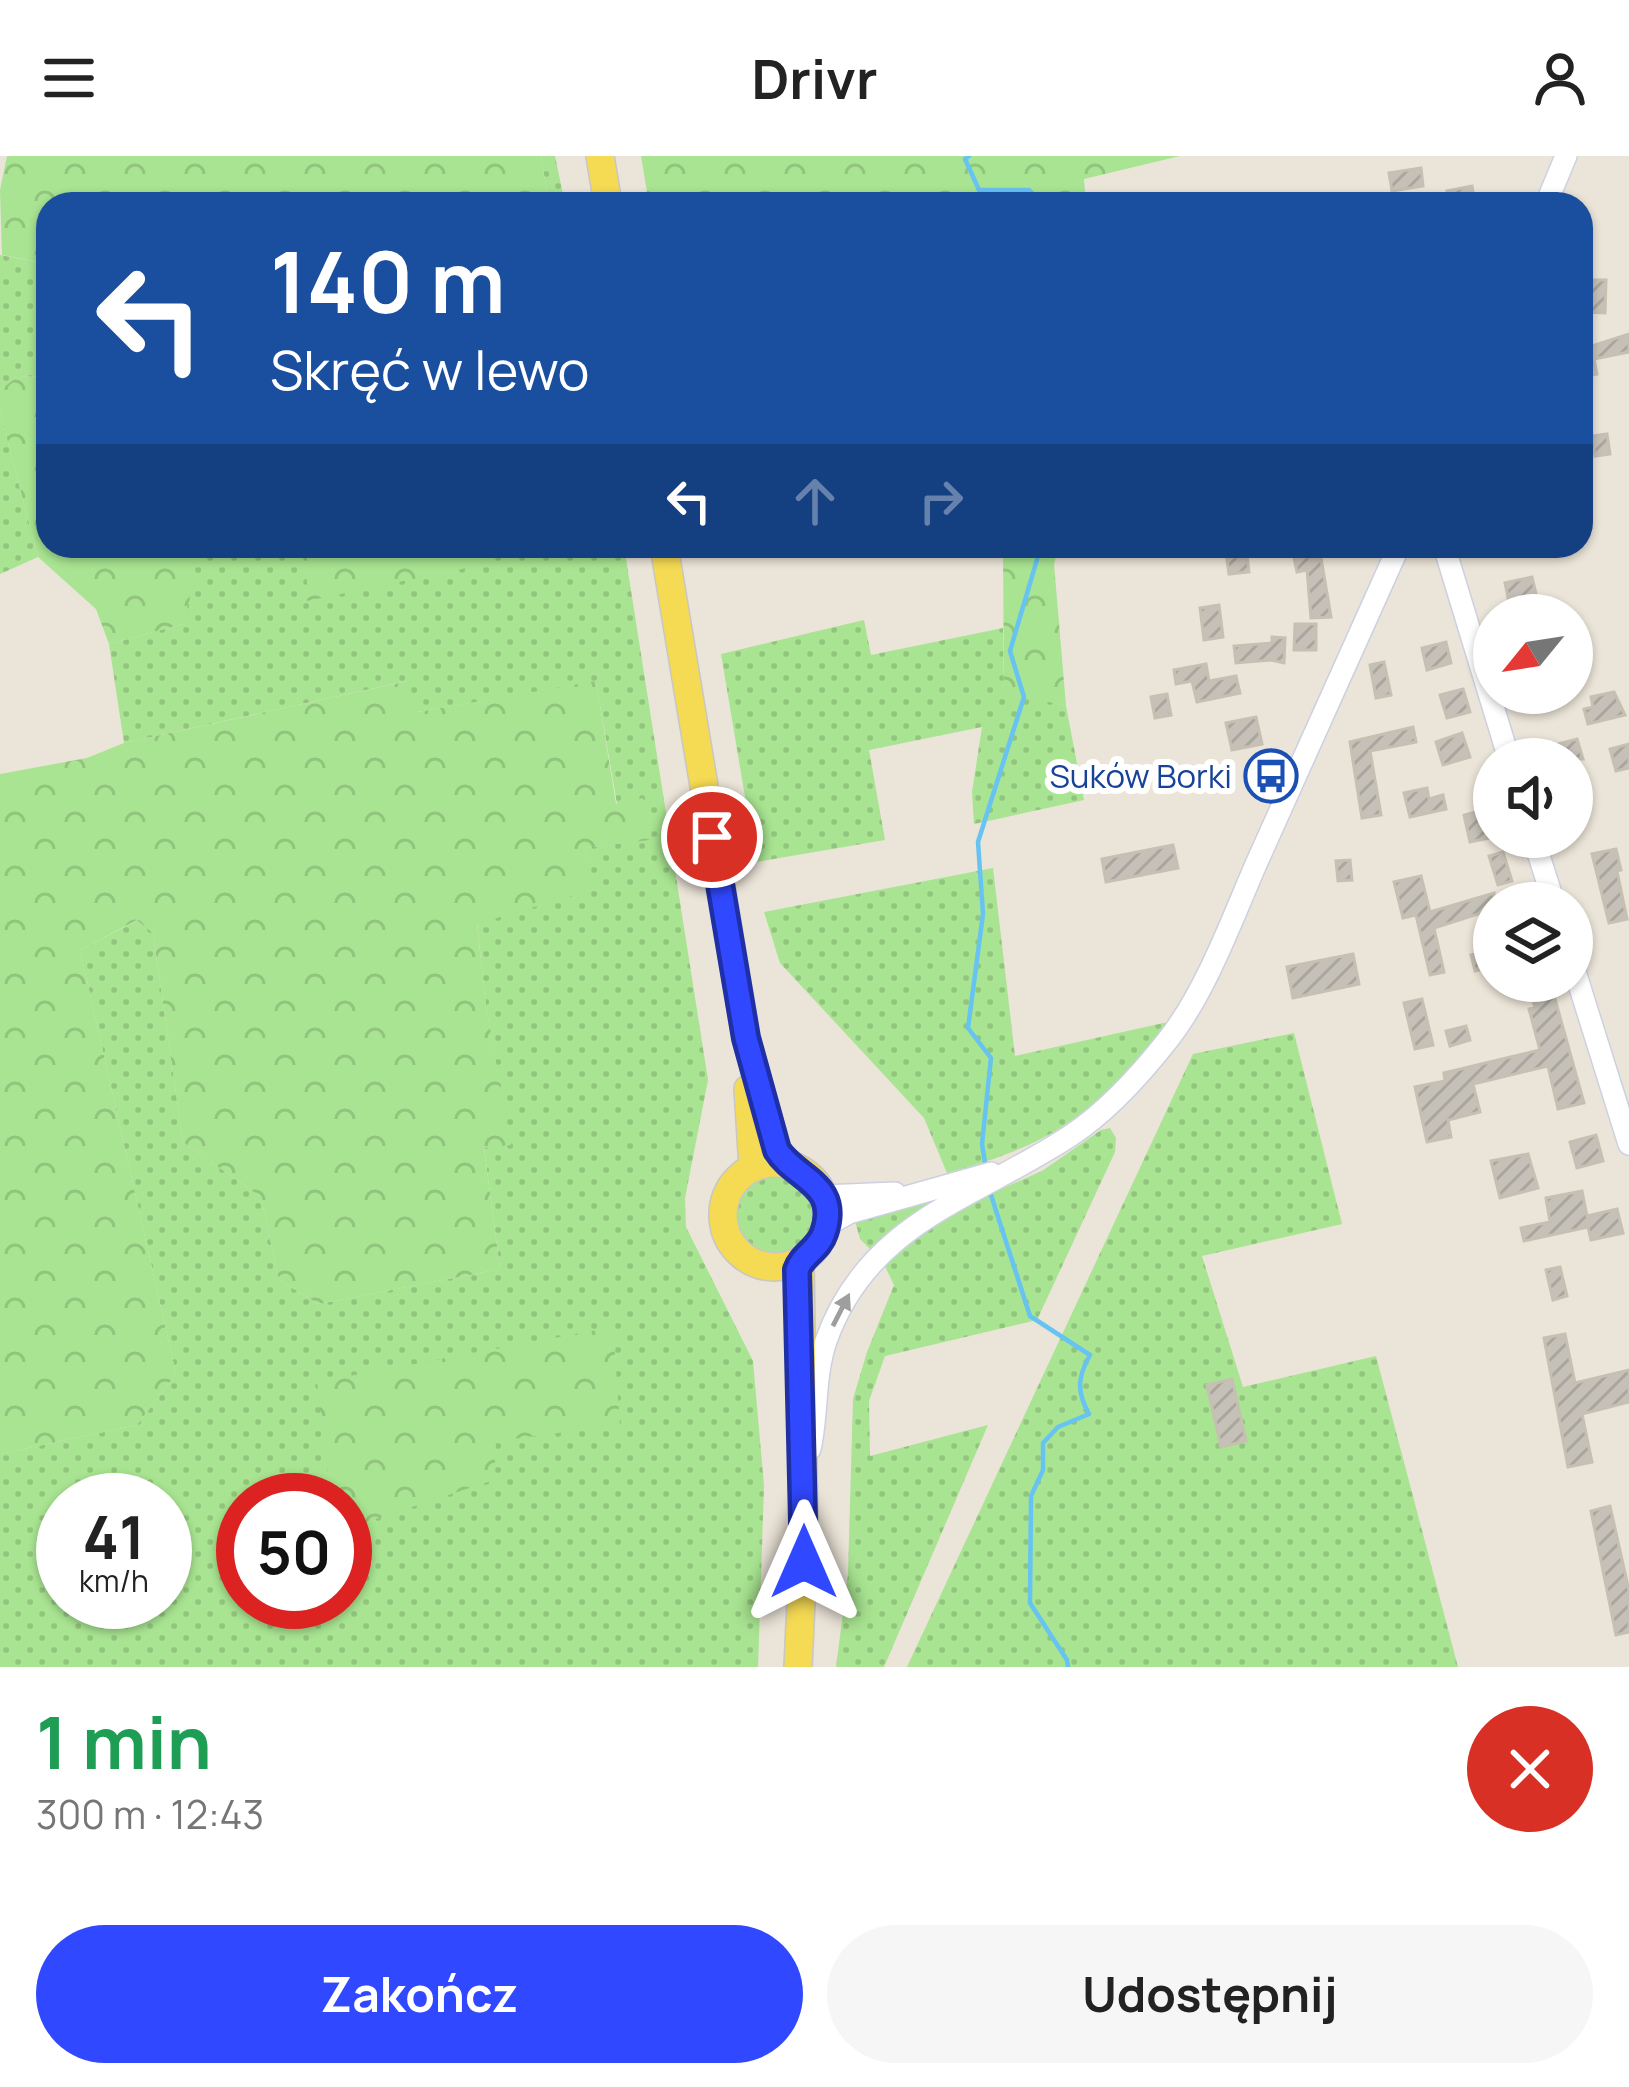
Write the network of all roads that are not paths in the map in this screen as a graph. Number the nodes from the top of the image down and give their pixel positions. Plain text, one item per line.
1 (600, 156) edge
2 (1567, 156) edge
3 (606, 192) edge
4 (1551, 192) edge
5 (666, 558) edge
6 (1394, 558) edge
7 (1448, 558) edge
8 (1503, 738) edge
9 (1585, 1002) edge
10 (746, 1038) junction
11 (1629, 1144) edge
12 (786, 1165) junction
13 (753, 1168) junction
14 (987, 1179) junction
15 (914, 1193) junction
16 (824, 1196) junction
17 (826, 1225) junction
18 (800, 1262) junction
19 (769, 1267) junction
20 (800, 1398) junction
21 (804, 1479) junction
22 (798, 1667) edge

1 - 3 main road
2 - 4 street
5 - 10 main road
6 - 14 street
7 - 8 street
9 - 11 street
10 - 12 main road
10 - 13 main road
12 - 13 main road
12 - 16 main road
13 - 19 main road
14 - 15 street
21 -> 14 street
15 - 16 street
15 - 17 street
16 - 17 main road
17 - 18 main road
18 - 19 main road
18 - 20 main road
19 - 20 main road
20 - 21 main road
21 - 22 main road

